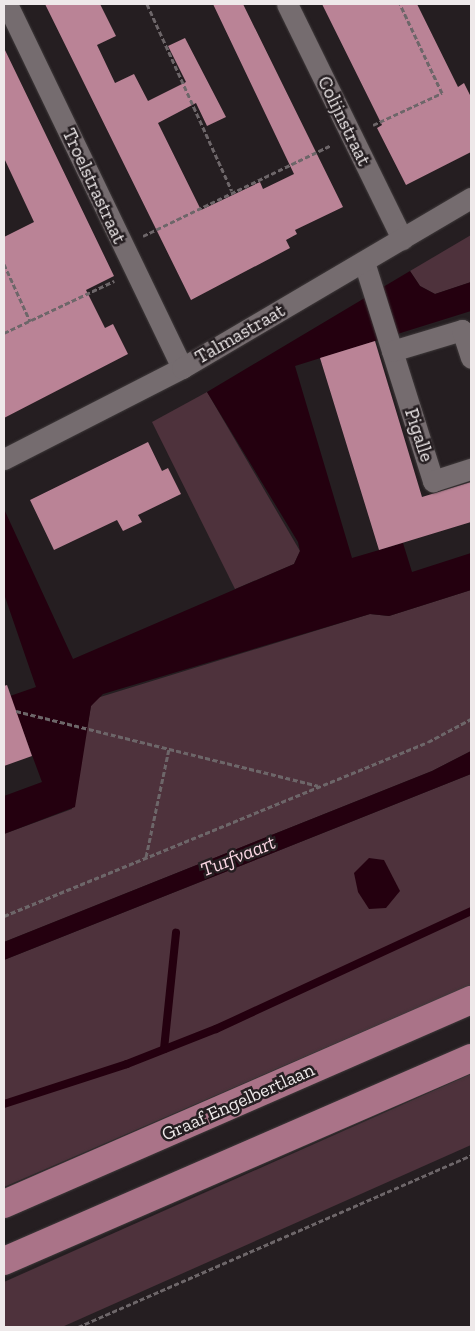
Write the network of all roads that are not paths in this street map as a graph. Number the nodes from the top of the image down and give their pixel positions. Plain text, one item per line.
1 (7, 4) edge
2 (286, 4) edge
3 (471, 198) edge
4 (402, 239) junction
5 (364, 262) junction
6 (390, 344) junction
7 (471, 358) edge
8 (182, 368) junction
9 (4, 459) edge
10 (471, 469) edge
11 (471, 1000) edge
12 (471, 1058) edge
13 (4, 1204) edge
14 (4, 1261) edge

1 - 8 street, Troelstrastraat
2 - 4 street, Colijnstraat
3 - 4 street, Talmastraat
4 - 5 street, Talmastraat
5 - 6 street, Pigalle
5 - 8 street, Talmastraat
6 - 7 street
6 - 10 street, Pigalle
8 - 9 street, Talmastraat
11 - 13 main road, Graaf Engelbertlaan
12 - 14 main road

